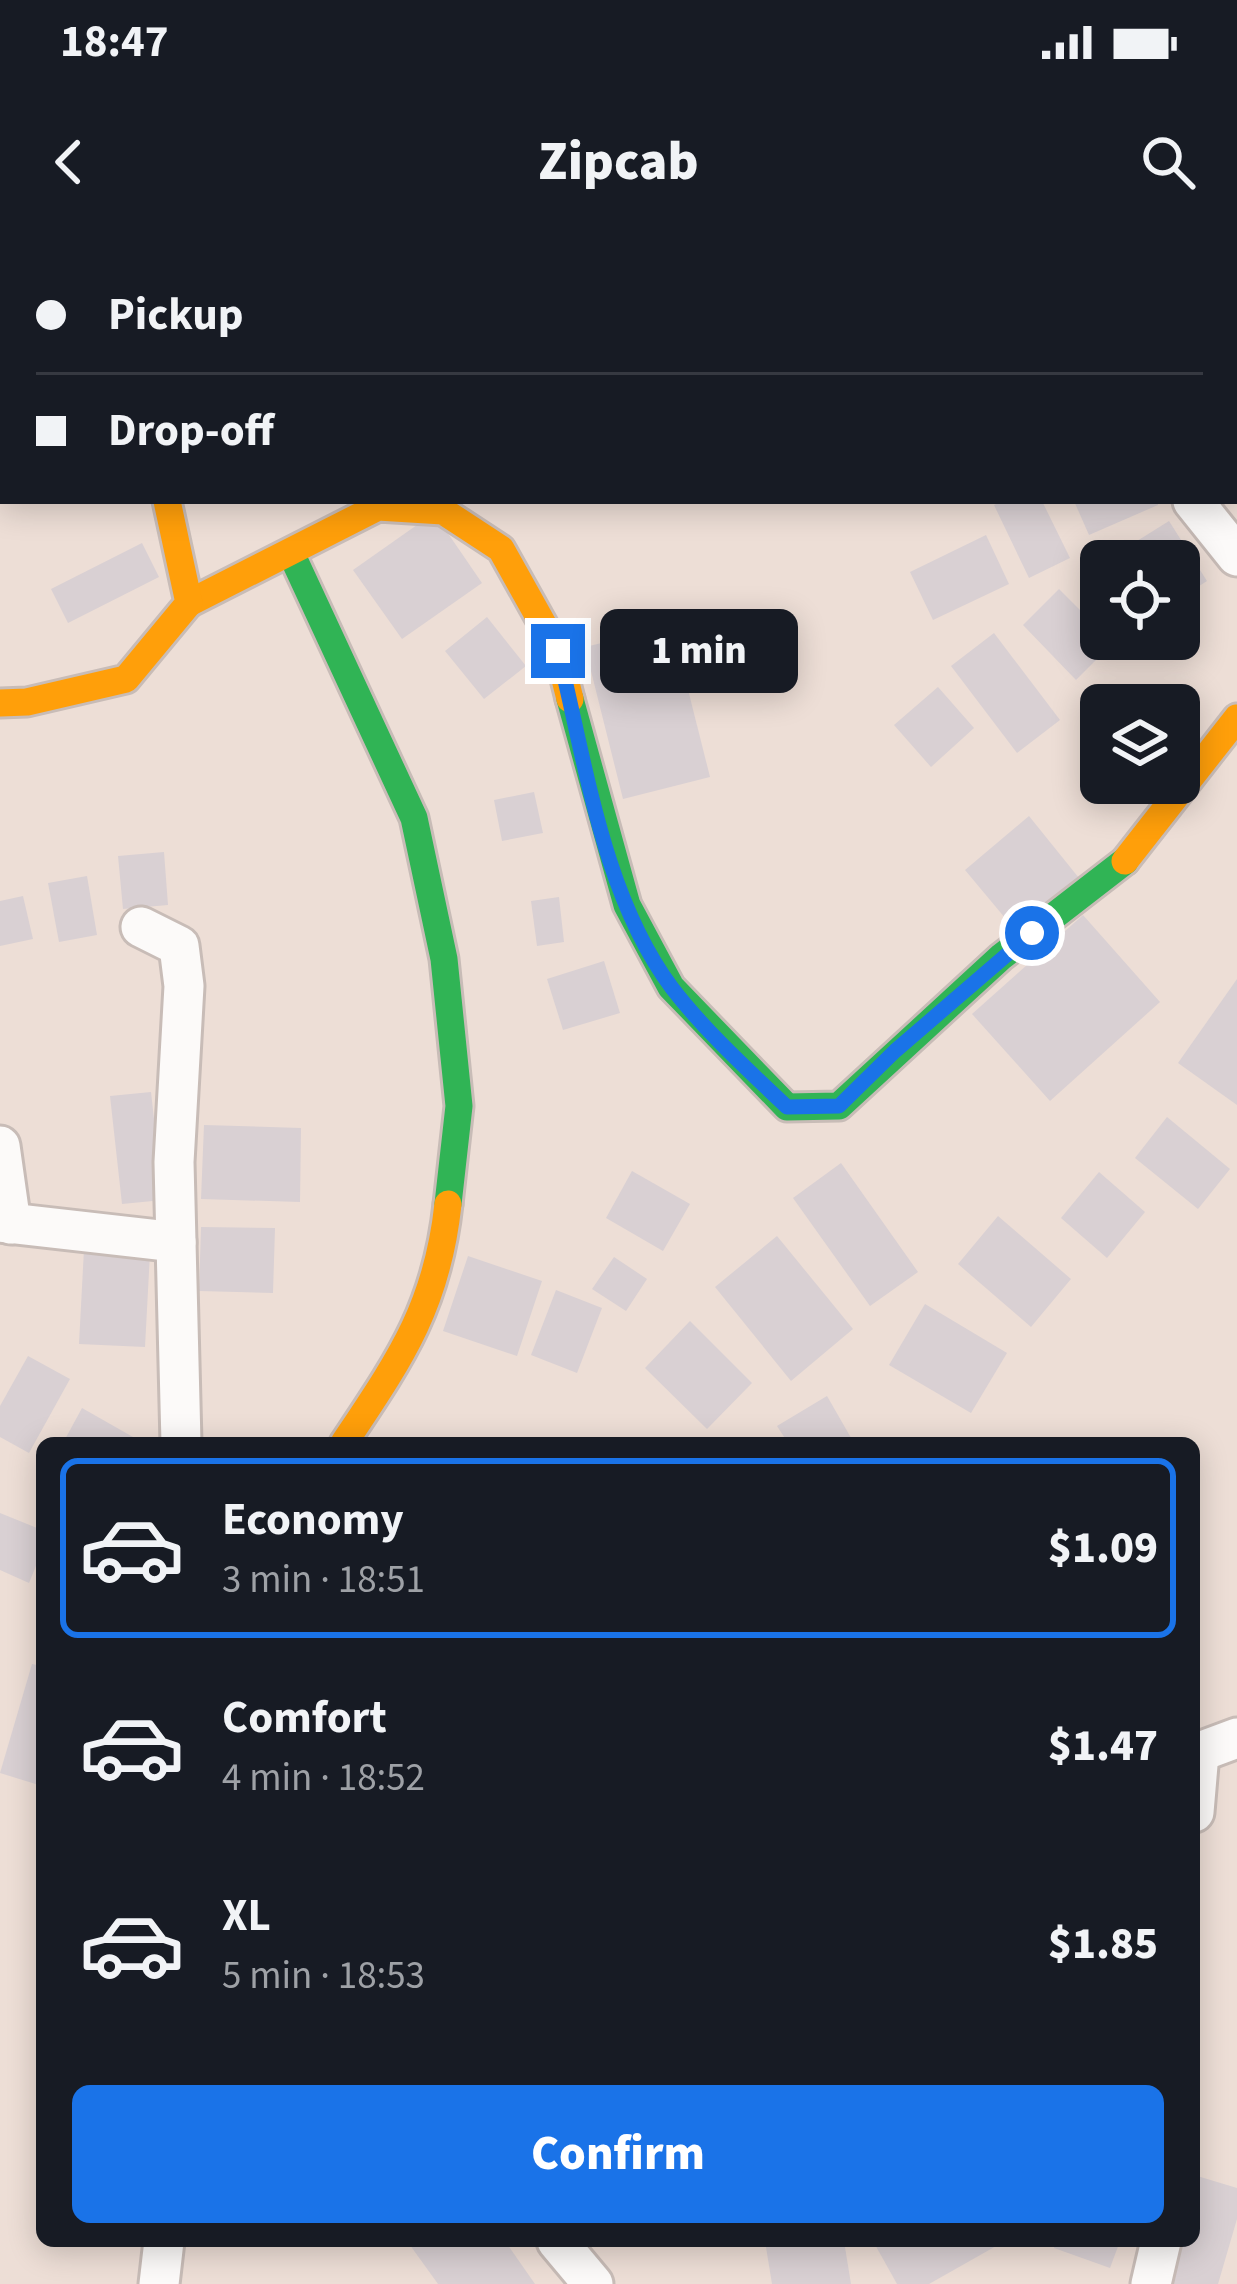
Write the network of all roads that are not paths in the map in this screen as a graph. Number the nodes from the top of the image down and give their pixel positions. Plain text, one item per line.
1 (168, 504) edge
2 (1195, 504) edge
3 (291, 553) junction
4 (1237, 556) edge
5 (189, 602) junction
6 (0, 703) edge
7 (1237, 718) edge
8 (141, 927) dead end
9 (0, 1146) edge
10 (6, 1223) edge
11 (176, 1242) junction
12 (181, 1437) edge
13 (348, 1437) edge
14 (1237, 1738) edge
15 (1200, 1752) edge
16 (163, 2247) edge
17 (562, 2247) edge
18 (1160, 2247) edge
19 (158, 2284) edge
20 (592, 2284) edge
21 (1151, 2284) edge

1 - 5 street
2 - 4 street
3 - 5 street
3 - 7 street
3 - 13 street
5 - 6 street
8 - 11 street
9 - 10 street
10 - 11 street
11 - 12 street
14 - 15 street
16 - 19 street
17 - 20 street
18 - 21 street

